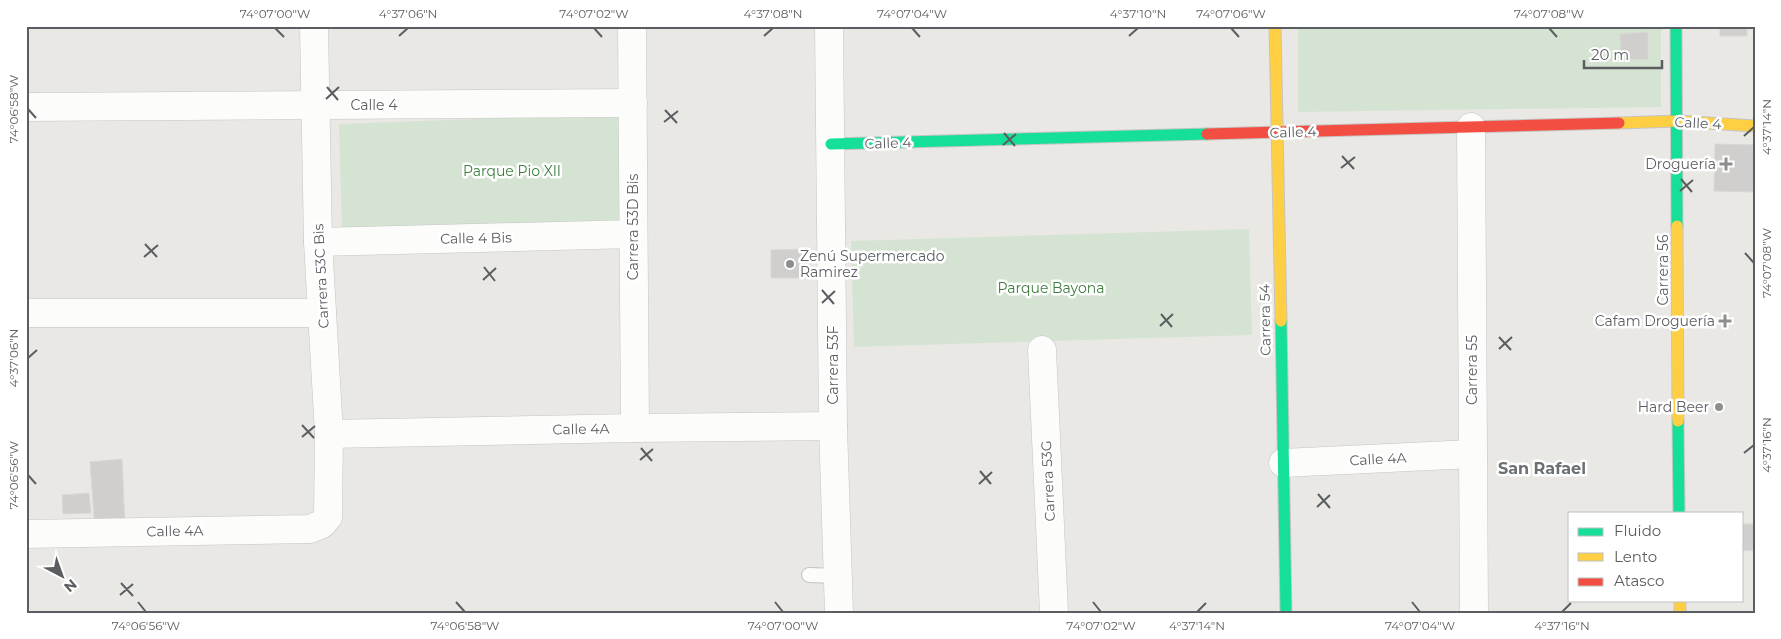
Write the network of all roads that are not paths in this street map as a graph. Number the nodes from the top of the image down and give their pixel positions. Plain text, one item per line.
1 (314, 26) edge
2 (632, 26) edge
3 (830, 26) edge
4 (1275, 26) edge
5 (1676, 26) edge
6 (633, 103) junction
7 (315, 105) junction
8 (26, 107) edge
9 (1677, 121) junction
10 (1755, 126) edge
11 (1472, 127) junction
12 (1277, 132) junction
13 (831, 144) junction
14 (634, 234) junction
15 (318, 242) junction
16 (26, 313) edge
17 (322, 313) junction
18 (1042, 350) dead end
19 (833, 426) junction
20 (636, 428) junction
21 (330, 434) junction
22 (1472, 454) junction
23 (1283, 463) junction
24 (1679, 512) edge
25 (322, 524) joint
26 (26, 534) edge
27 (809, 575) dead end
28 (838, 576) junction
29 (839, 613) edge
30 (1054, 613) edge
31 (1286, 613) edge
32 (1474, 613) edge

1 - 7 street, Carrera 53C Bis
2 - 6 street, Carrera 53D Bis
3 - 13 street, Carrera 53F
4 - 12 street, Carrera 54
5 - 9 street, Carrera 56
6 - 7 street, Calle 4
6 - 14 street, Carrera 53D Bis
7 - 8 street, Calle 4
7 - 15 street, Carrera 53C Bis
9 - 10 street, Calle 4
9 - 11 street, Calle 4
9 - 24 street, Carrera 56
11 - 12 street, Calle 4
11 - 22 street, Carrera 55
12 - 13 street, Calle 4
12 - 23 street, Carrera 54
13 - 19 street, Carrera 53F
14 - 15 street, Calle 4 Bis
14 - 20 street, Carrera 53D Bis
15 - 17 street, Carrera 53C Bis
16 - 17 street
17 - 21 street, Carrera 53C Bis
18 - 30 street, Carrera 53G
19 - 20 street, Calle 4A
19 - 28 street, Carrera 53F
20 - 21 street, Calle 4A
21 - 25 street, Carrera 53C Bis
22 - 23 street, Calle 4A
22 - 32 street, Carrera 55
23 - 31 street, Carrera 54
25 - 26 street, Calle 4A
27 - 28 lane
28 - 29 street, Carrera 53F

